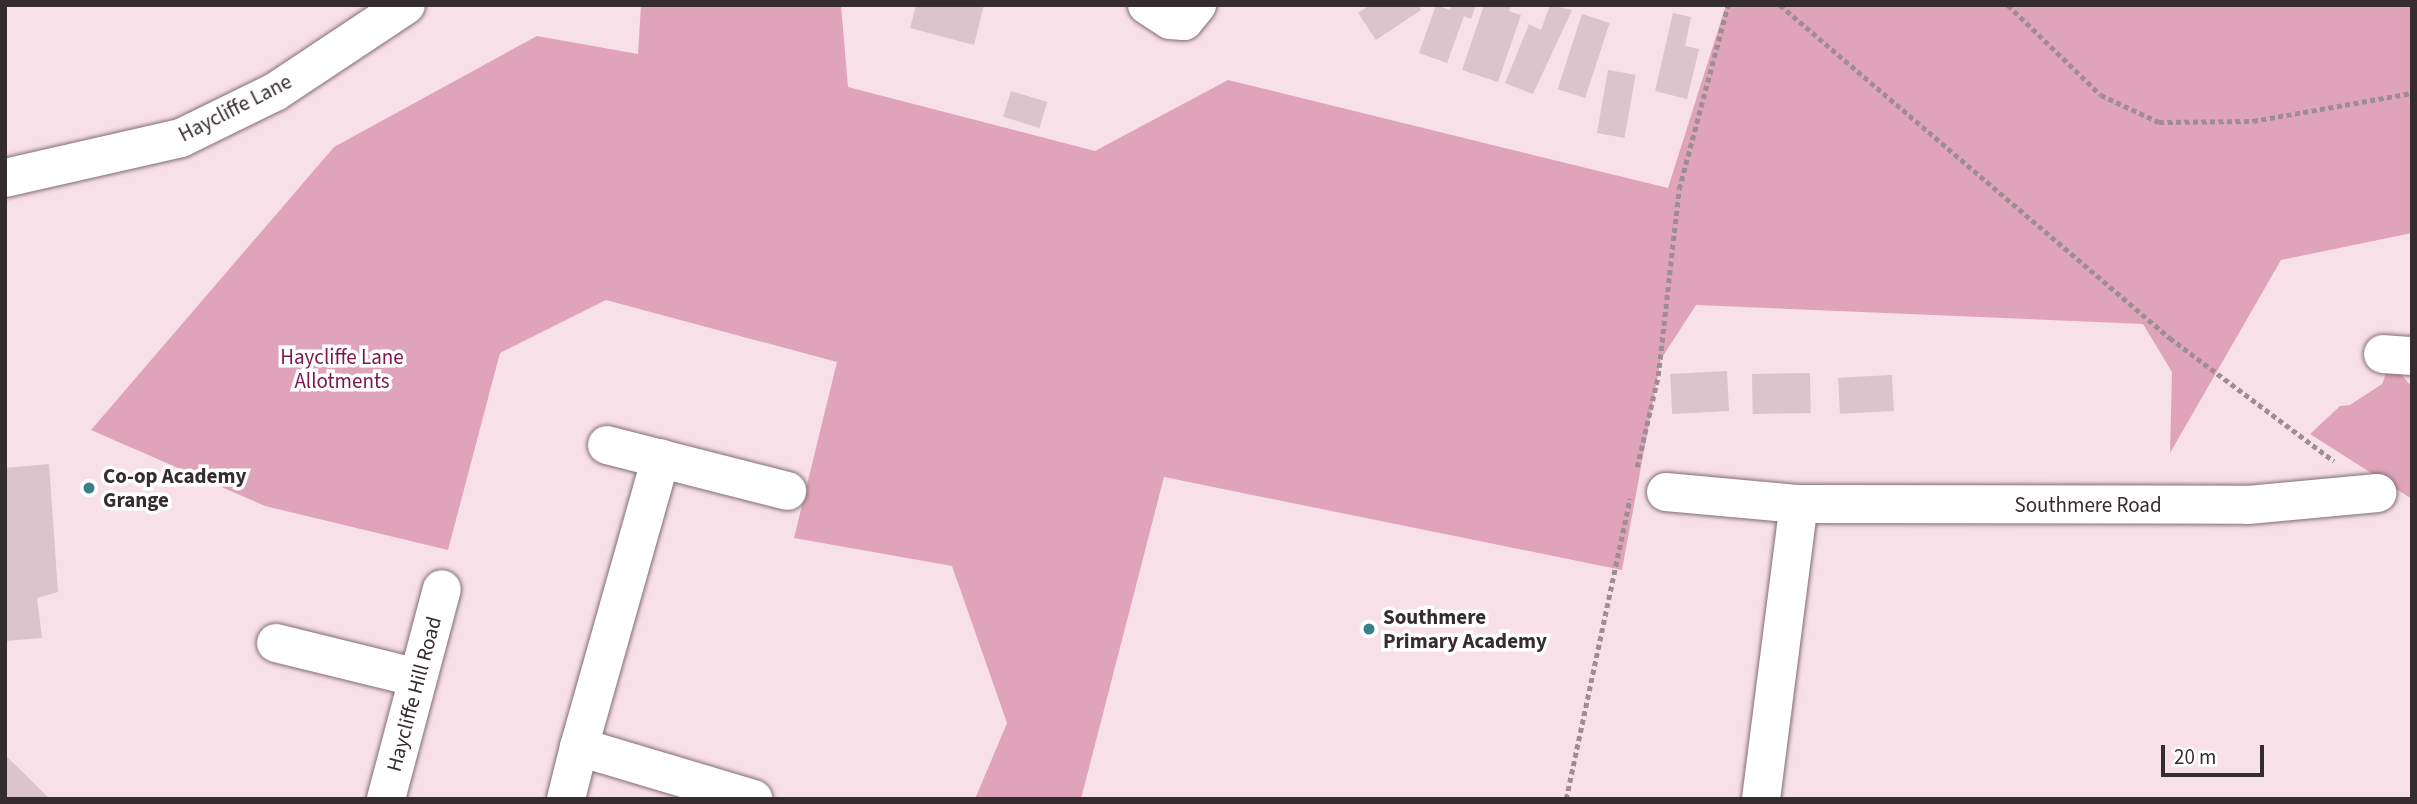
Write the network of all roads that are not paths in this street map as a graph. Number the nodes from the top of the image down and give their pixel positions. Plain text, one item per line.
1 (406, 5) edge
2 (1147, 5) edge
3 (1197, 5) edge
4 (5, 178) edge
5 (607, 445) dead end
6 (661, 458) junction
7 (787, 491) dead end
8 (1666, 492) dead end
9 (2377, 493) road end
10 (1798, 504) junction
11 (442, 589) dead end
12 (276, 643) dead end
13 (418, 678) junction
14 (579, 747) junction
15 (386, 799) edge
16 (566, 799) edge
17 (753, 799) edge
18 (1761, 799) edge

1 - 4 street, Haycliffe Lane
2 - 3 street
5 - 6 street
6 - 7 street
6 - 14 street
8 - 10 street, Southmere Road
9 - 10 street, Southmere Road
10 - 18 street
11 - 13 street, Haycliffe Hill Road
12 - 13 street
13 - 15 street, Haycliffe Hill Road
14 - 16 street
14 - 17 street

